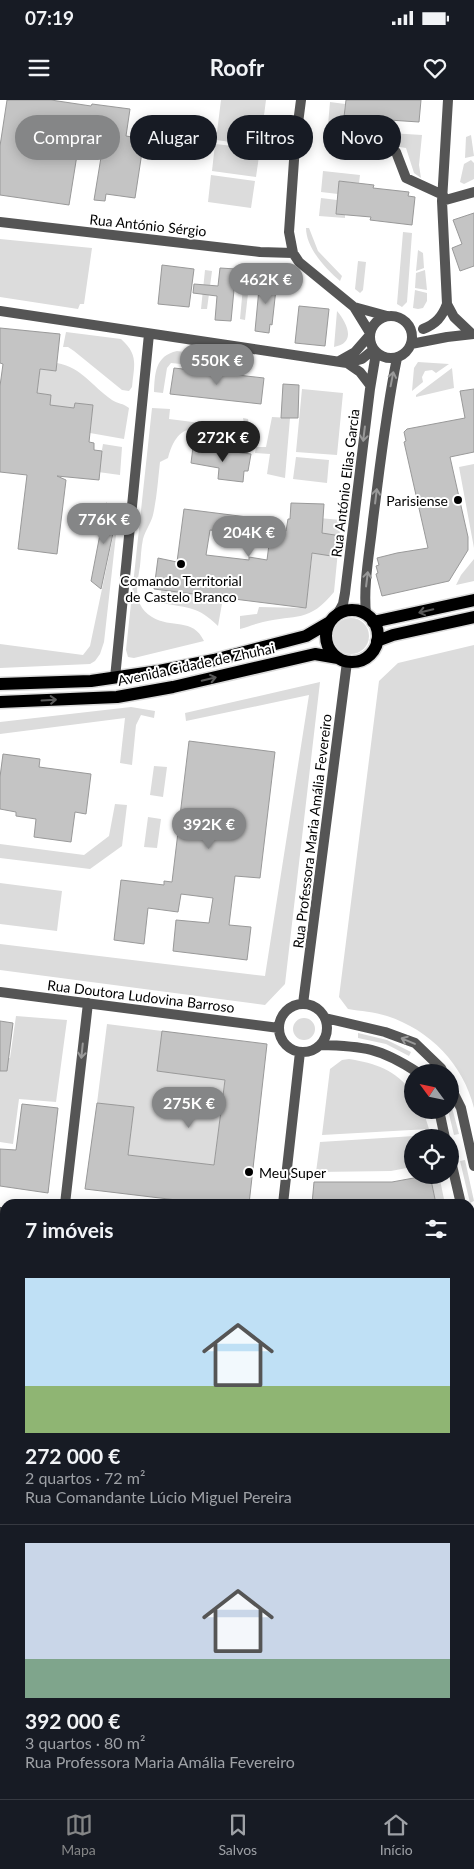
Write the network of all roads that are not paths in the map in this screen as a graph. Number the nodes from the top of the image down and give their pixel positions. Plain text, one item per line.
1 (300, 100) edge
2 (448, 100) edge
3 (399, 160) edge
4 (474, 192) edge
5 (443, 198) junction
6 (0, 222) edge
7 (293, 254) junction
8 (447, 304) junction
9 (354, 307) junction
10 (0, 311) edge
11 (387, 316) junction
12 (408, 325) junction
13 (424, 329) junction
14 (148, 334) junction
15 (473, 334) edge
16 (369, 335) junction
17 (447, 337) junction
18 (411, 344) junction
19 (375, 352) junction
20 (396, 358) junction
21 (343, 362) junction
22 (370, 385) junction
23 (474, 600) edge
24 (474, 617) edge
25 (334, 618) junction
26 (370, 618) junction
27 (377, 641) junction
28 (342, 660) junction
29 (115, 678) junction
30 (0, 684) edge
31 (0, 702) edge
32 (0, 992) edge
33 (88, 1003) junction
34 (304, 1004) junction
35 (325, 1018) junction
36 (279, 1028) junction
37 (320, 1045) junction
38 (300, 1052) junction
39 (405, 1064) edge
40 (437, 1064) edge
41 (459, 1104) edge
42 (474, 1166) edge
43 (456, 1184) edge
44 (66, 1199) edge
45 (284, 1199) edge
46 (460, 1199) edge

1 - 7 street
2 - 5 street
3 - 5 street
4 - 5 street
5 - 8 street
6 - 7 street, Rua António Sérgio
7 - 9 street
8 - 13 street
8 - 15 street
9 - 11 street
9 - 16 street
10 - 14 street
11 - 12 street
11 - 16 street
12 - 13 street
12 - 18 street
13 - 17 street
14 - 21 street
14 - 29 street
15 - 17 street
16 - 19 street
16 - 21 street
17 - 18 street
18 - 20 street
19 - 20 street
19 - 21 street
19 - 22 street, Rua António Elias Garcia
26 -> 20 street
21 - 22 street
22 -> 25 street, Rua António Elias Garcia
23 -> 26 main road
24 - 27 main road
25 - 26 main road
25 - 28 main road
25 - 29 main road, Avenida Cidade de Zhuhai
26 - 27 main road
27 - 28 main road
31 -> 28 main road, Avenida Cidade de Zhuhai
28 - 34 street, Rua Professora Maria Amália Fevereiro
29 - 30 main road, Avenida Cidade de Zhuhai
32 - 33 street, Rua Doutora Ludovina Barroso
33 - 36 street, Rua Doutora Ludovina Barroso
33 -> 44 street
34 - 35 street
34 - 36 street
35 - 37 street
40 -> 35 street
36 - 38 street
37 - 38 street
37 - 39 street
38 - 45 street
41 - 42 street
43 - 46 street

